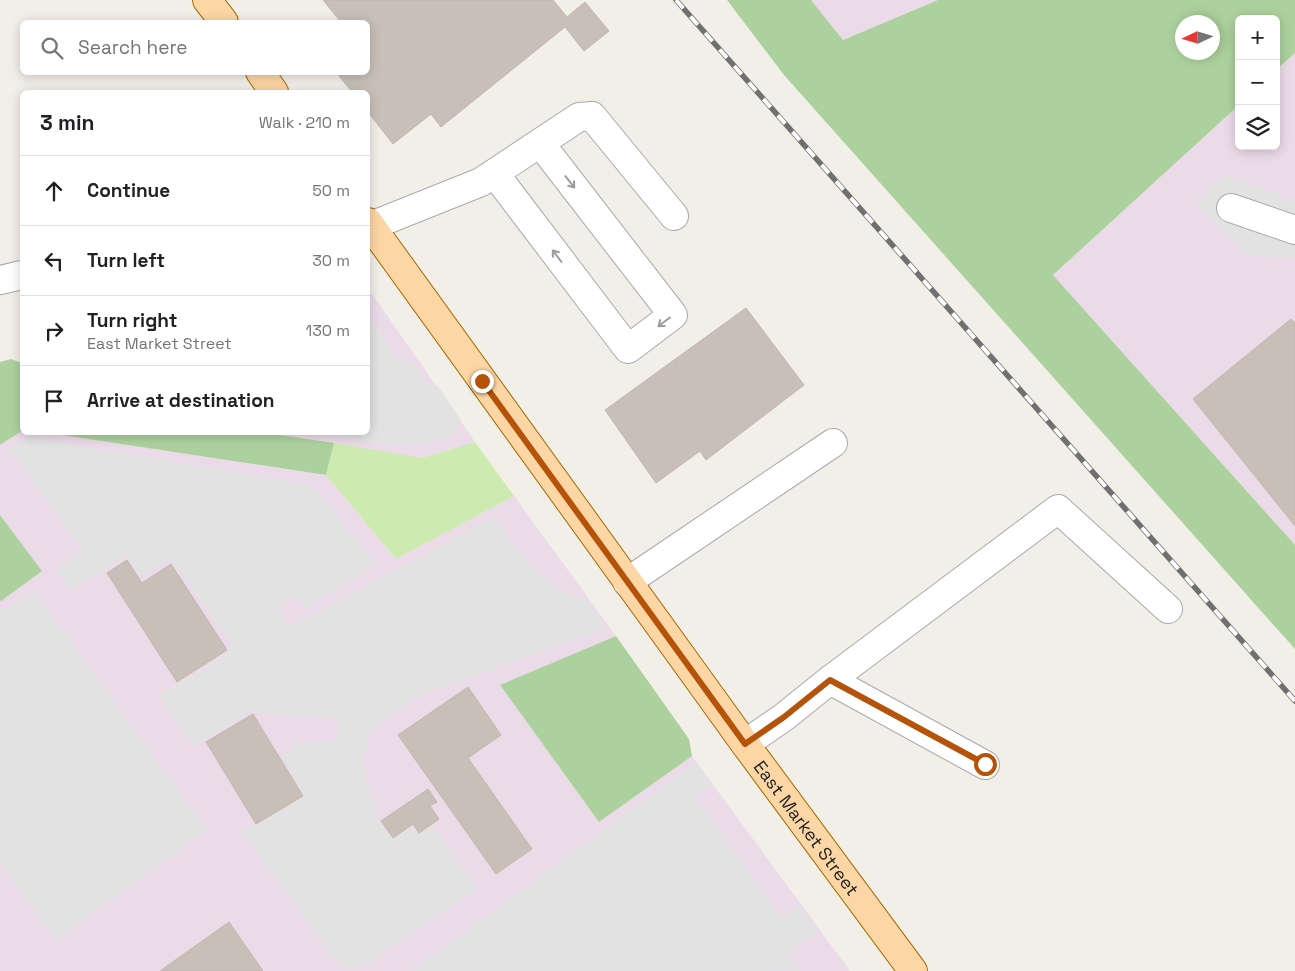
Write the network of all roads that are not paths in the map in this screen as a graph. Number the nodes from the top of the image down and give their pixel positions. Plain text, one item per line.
1 (207, 0) edge
2 (222, 20) edge
3 (262, 75) edge
4 (273, 90) edge
5 (540, 143) junction
6 (495, 174) junction
7 (1231, 208) dead end
8 (674, 216) dead end
9 (370, 224) edge
10 (370, 225) edge
11 (1295, 230) edge
12 (20, 275) edge
13 (0, 280) edge
14 (833, 443) dead end
15 (628, 582) junction
16 (1168, 609) dead end
17 (830, 680) junction
18 (745, 744) junction
19 (985, 764) dead end
20 (913, 971) edge

1 - 2 main road
3 - 4 main road
5 - 6 lane
5 -> 6 lane
5 - 8 lane
6 - 9 lane
7 - 11 lane
10 - 15 main road, East Market Street
12 - 13 lane
14 - 15 lane
15 - 18 main road, East Market Street
16 - 17 lane
17 - 18 lane
17 - 19 lane
18 - 20 main road, East Market Street

